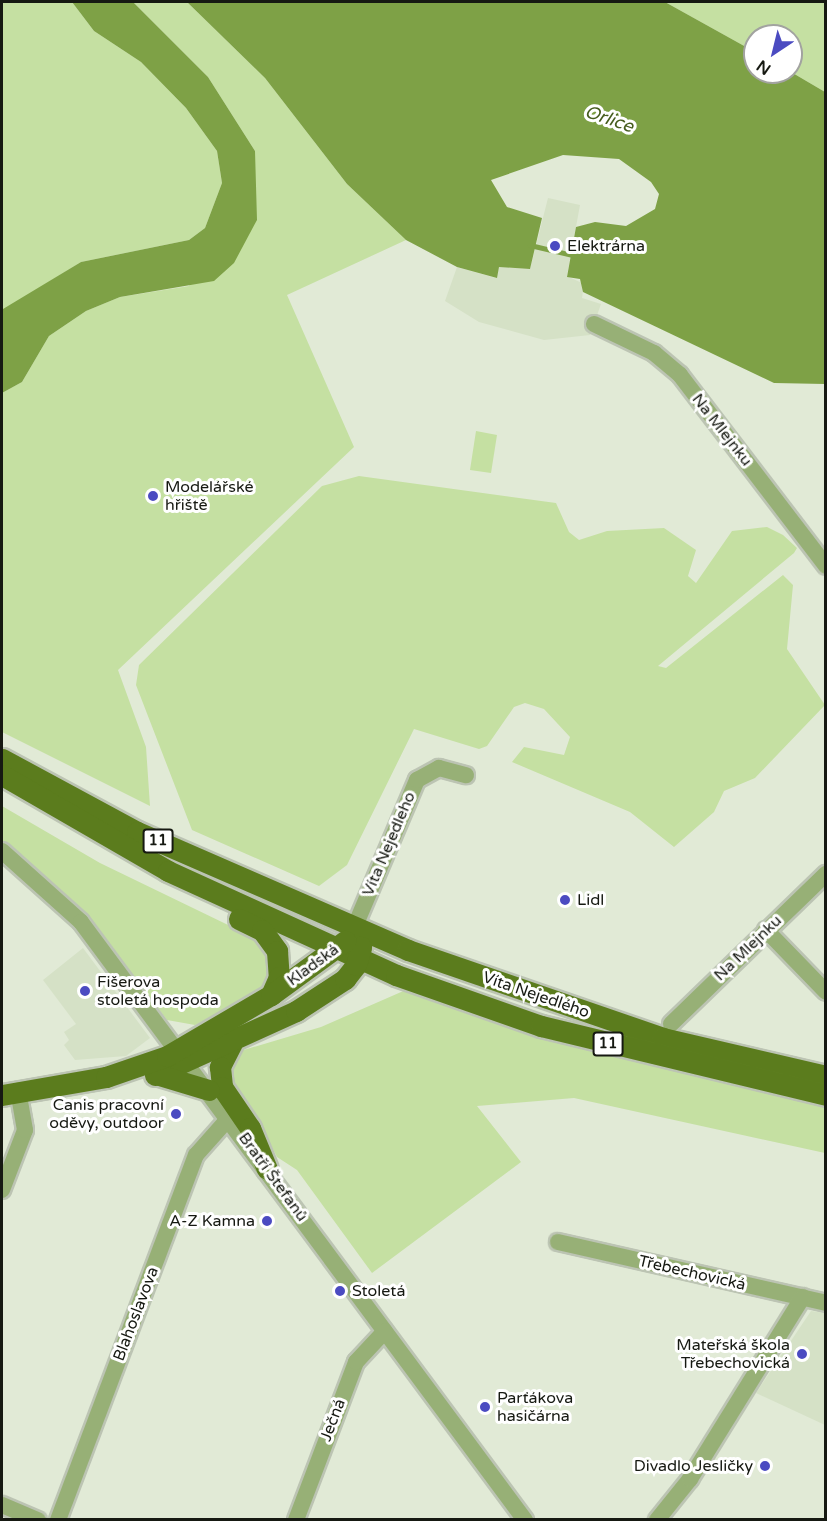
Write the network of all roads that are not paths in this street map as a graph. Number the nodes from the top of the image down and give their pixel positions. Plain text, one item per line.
1 (594, 324) dead end
2 (825, 566) edge
3 (2, 759) edge
4 (2, 775) edge
5 (466, 775) dead end
6 (2, 852) edge
7 (146, 859) junction
8 (825, 874) edge
9 (355, 926) junction
10 (766, 930) junction
11 (337, 949) junction
12 (360, 959) junction
13 (825, 992) edge
14 (271, 995) junction
15 (671, 1024) dead end
16 (232, 1043) junction
17 (183, 1057) junction
18 (156, 1075) junction
19 (825, 1076) edge
20 (106, 1077) junction
21 (208, 1090) junction
22 (10, 1093) edge
23 (825, 1095) edge
24 (229, 1118) junction
25 (267, 1169) junction
26 (2, 1190) edge
27 (558, 1242) dead end
28 (803, 1298) junction
29 (825, 1302) edge
30 (385, 1331) junction
31 (2, 1505) edge
32 (38, 1520) edge
33 (58, 1520) edge
34 (296, 1520) edge
35 (525, 1520) edge
36 (657, 1520) edge

1 - 2 street, Na Mlejnku
3 - 9 main road, 11
4 - 7 main road, 11
5 - 9 street, Víta Nejedleho
6 - 17 street, Bratří Štefanů
7 - 11 main road, 11
7 - 14 main road
8 - 10 street, Na Mlejnku
9 - 11 main road, Kladská
9 - 12 main road, Kladská
9 - 19 main road, Víta Nejedlého / 11
10 - 13 street, Na Mlejnku
10 - 15 street, Na Mlejnku
11 - 12 main road, 11
11 - 14 main road, Kladská
12 - 16 main road, Kladská
12 - 23 main road, Víta Nejedlého / 11
14 - 17 main road, Kladská
16 - 17 main road, Kladská
16 - 25 main road
17 - 18 main road, Kladská
17 - 20 main road, Kladská
17 - 21 street, Bratří Štefanů
18 - 20 main road, Kladská
18 - 21 main road
20 - 22 main road, Kladská
21 - 24 street, Bratří Štefanů
22 - 26 street
24 - 25 street, Bratří Štefanů
24 - 33 street, Blahoslavova
25 - 30 street, Bratří Štefanů
27 - 28 street, Třebechovická
28 - 29 street, Třebechovická
28 - 36 street
30 - 34 street, Ječná
30 - 35 street, Bratří Štefanů
31 - 32 street

